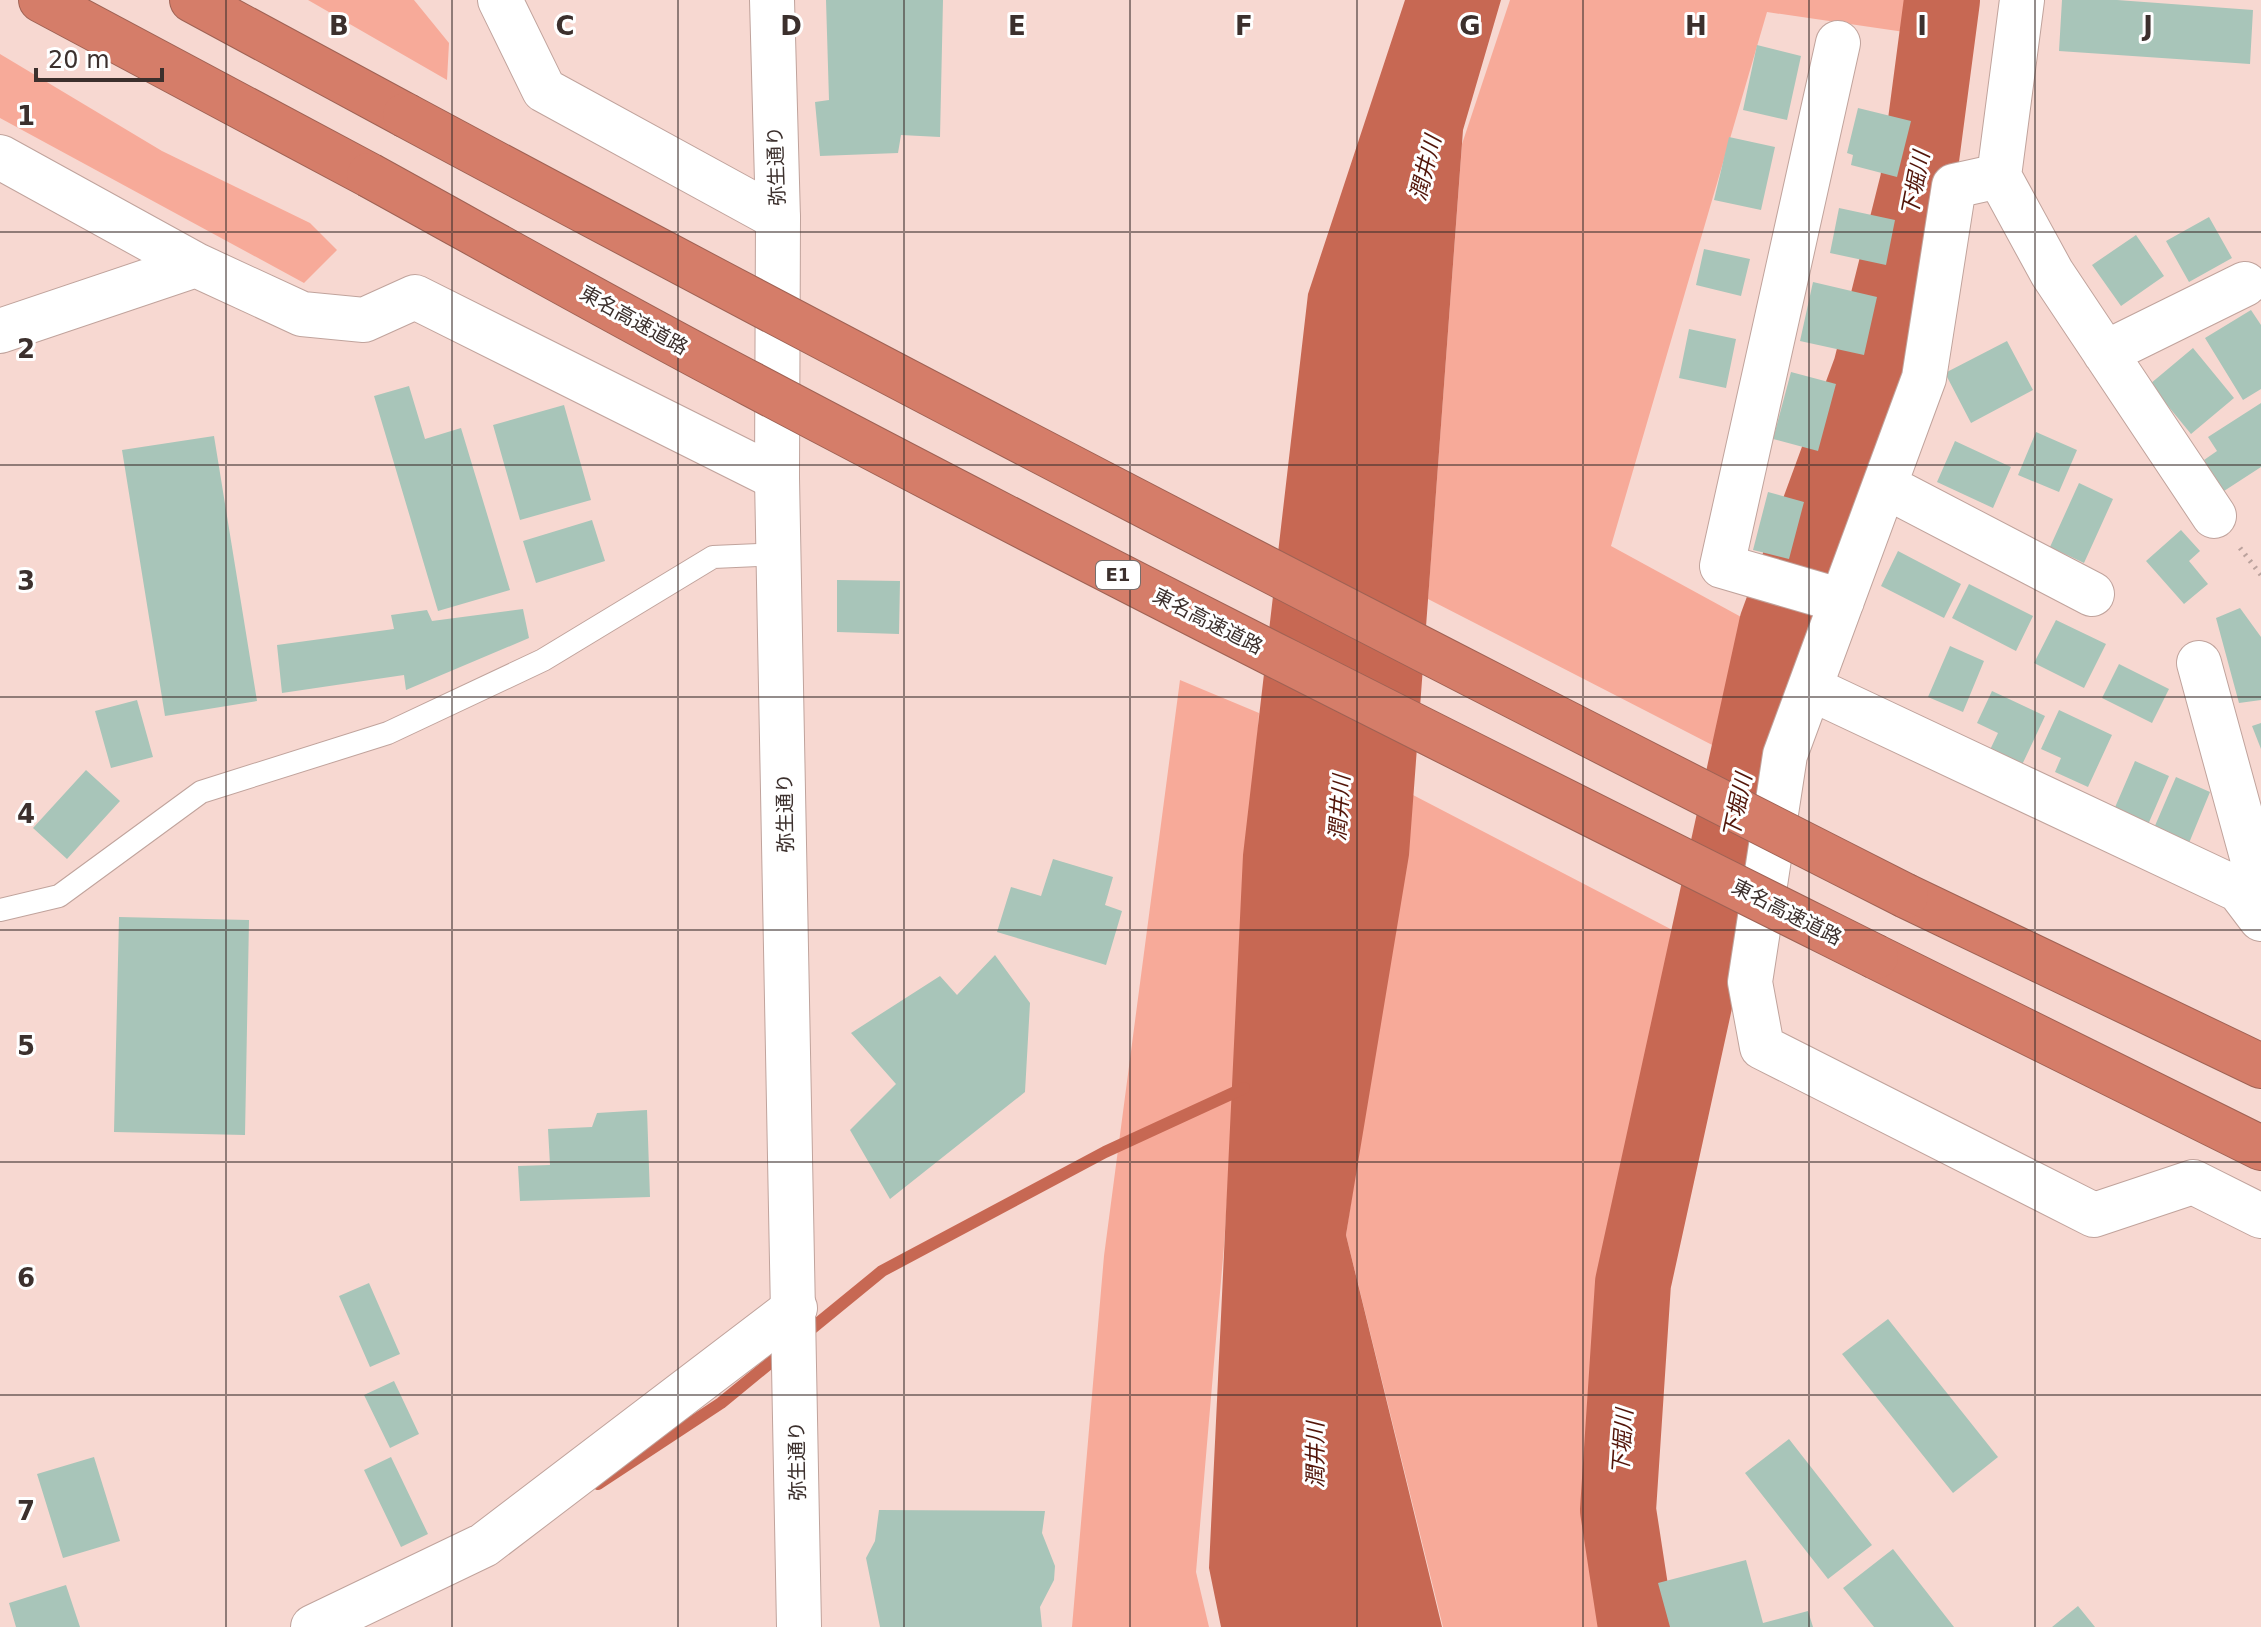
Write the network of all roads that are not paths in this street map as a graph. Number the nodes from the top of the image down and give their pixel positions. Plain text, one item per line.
1 (41, 0) edge
2 (192, 0) edge
3 (500, 0) edge
4 (772, 0) edge
5 (2022, 0) edge
6 (1838, 43) dead end
7 (0, 157) edge
8 (1999, 176) junction
9 (778, 218) junction
10 (196, 265) junction
11 (2245, 284) dead end
12 (0, 331) edge
13 (2105, 353) junction
14 (777, 478) junction
15 (1885, 486) junction
16 (2214, 516) dead end
17 (780, 554) junction
18 (2092, 594) dead end
19 (1833, 599) junction
20 (2199, 663) dead end
21 (1810, 688) junction
22 (2261, 890) edge
23 (0, 910) edge
24 (2261, 919) edge
25 (2261, 1066) edge
26 (2261, 1148) edge
27 (2261, 1216) edge
28 (795, 1308) junction
29 (313, 1627) edge
30 (799, 1627) edge

1 - 26 highway, 東名高速道路 / E1, bridge
2 - 25 highway, bridge
3 - 9 street
4 - 9 street, 弥生通り
5 - 8 street
6 - 19 street
7 - 10 street
8 - 13 street
8 - 15 street
9 - 14 street, 弥生通り
10 - 12 street
10 - 14 street
11 - 13 street
13 - 16 street
14 - 17 street, 弥生通り
15 - 18 street
15 - 19 street
17 - 23 lane
17 - 28 street, 弥生通り
19 - 21 street
20 - 22 street
21 - 24 street
21 - 27 street
28 - 29 street
28 - 30 street, 弥生通り

